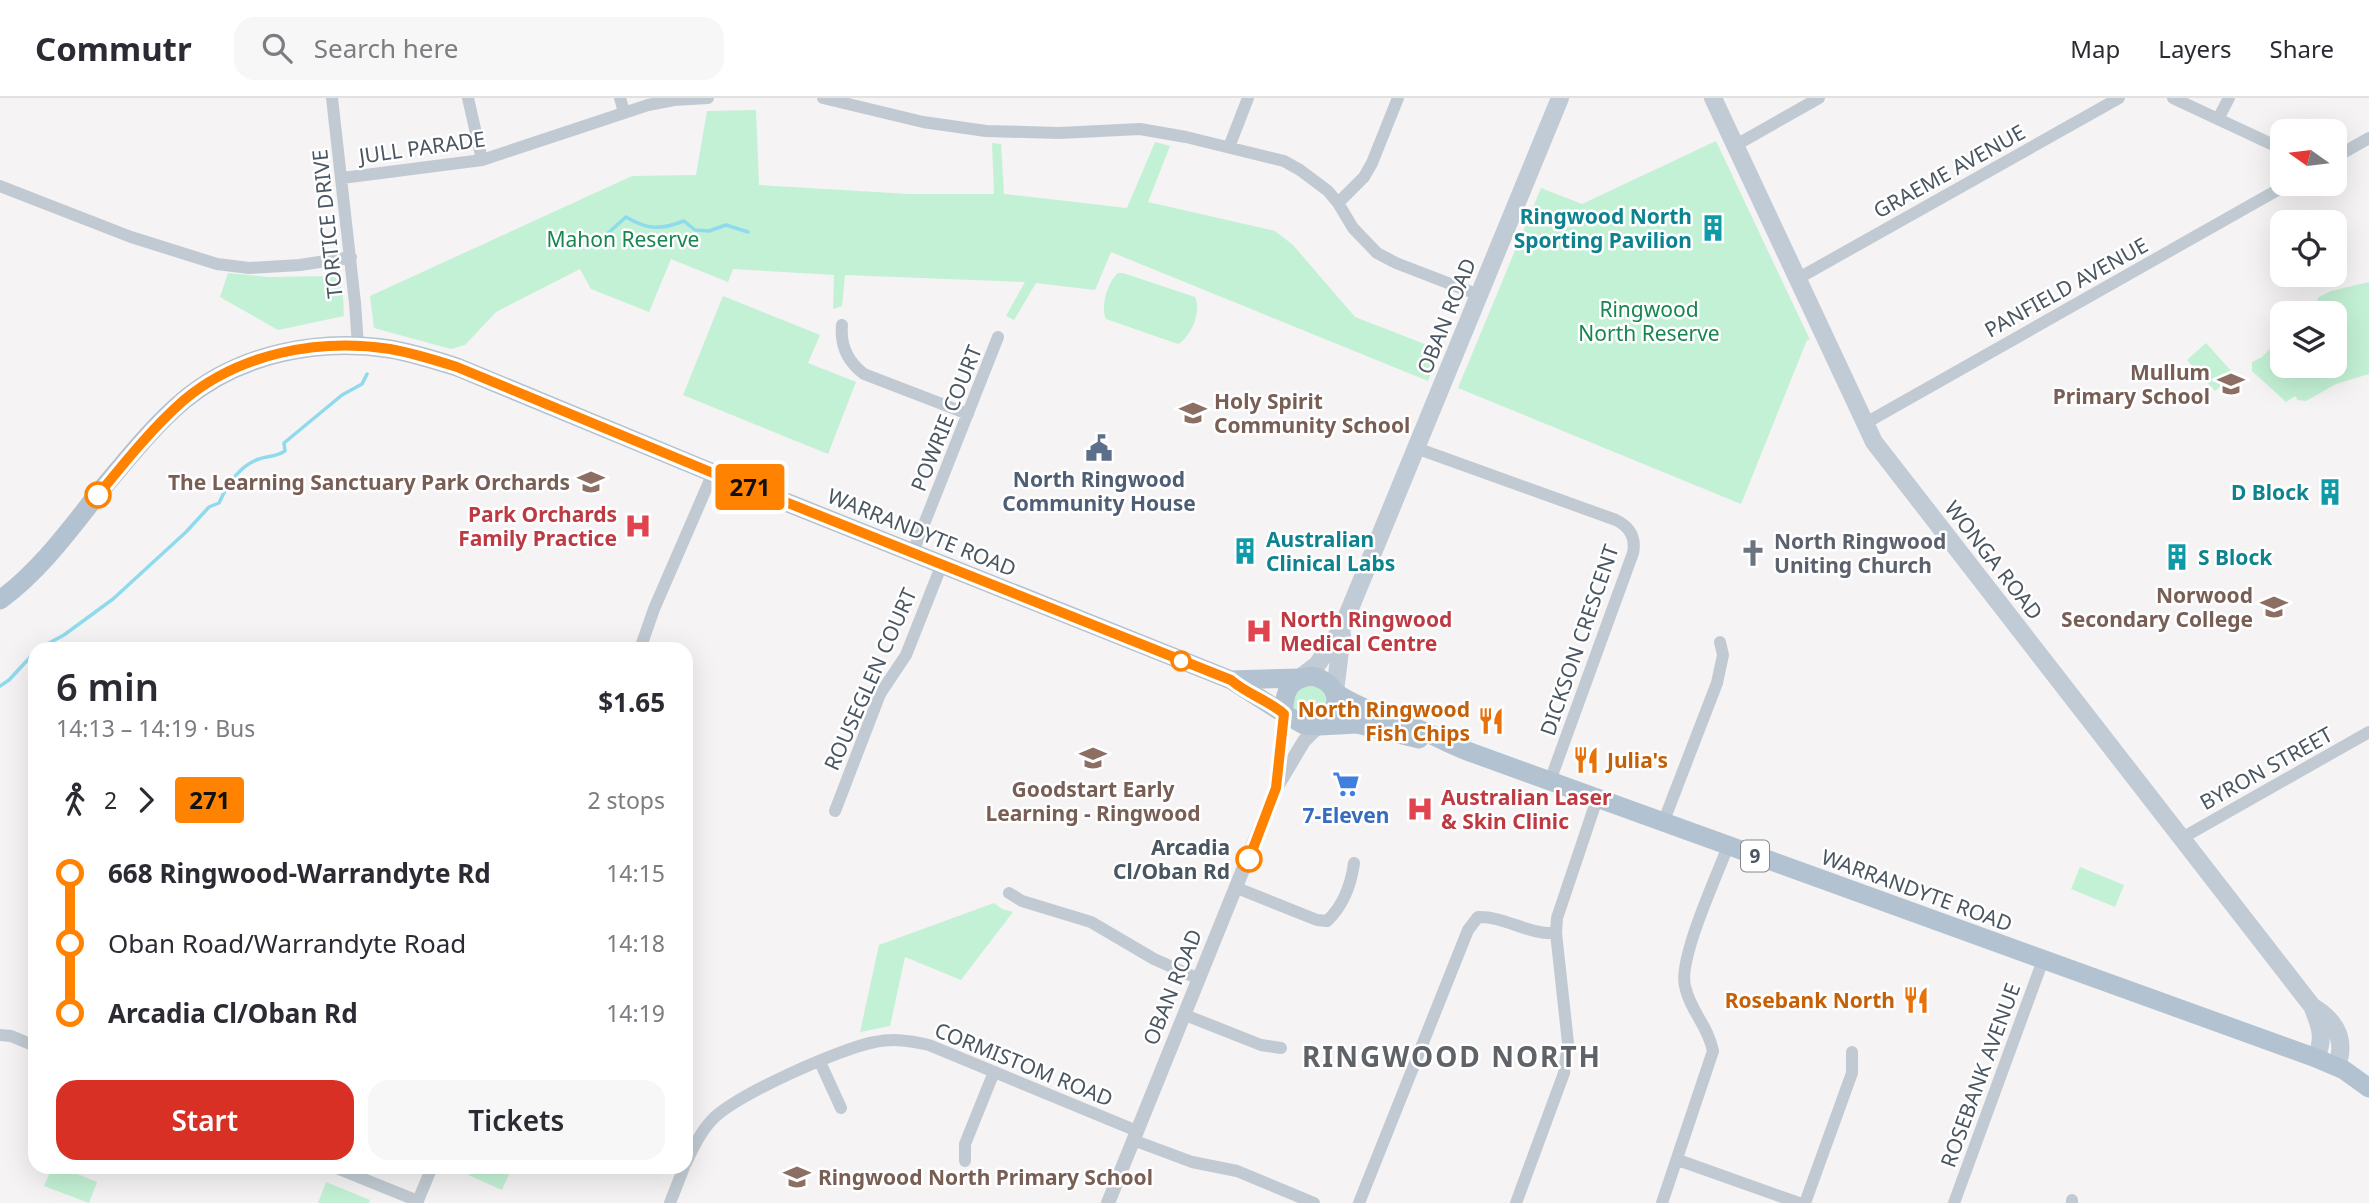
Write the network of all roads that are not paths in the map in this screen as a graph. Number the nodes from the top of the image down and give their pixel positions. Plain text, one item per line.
1 (332, 98) edge
2 (468, 98) edge
3 (620, 98) edge
4 (708, 98) edge
5 (822, 98) edge
6 (1248, 98) edge
7 (1398, 98) edge
8 (1560, 98) edge
9 (1713, 98) edge
10 (1819, 98) edge
11 (2119, 98) edge
12 (2173, 98) edge
13 (2229, 98) edge
14 (878, 104) edge
15 (624, 112) junction
16 (2218, 119) junction
17 (2369, 138) edge
18 (2270, 143) edge
19 (1737, 145) junction
20 (1229, 147) junction
21 (2347, 151) edge
22 (482, 160) junction
23 (342, 178) junction
24 (0, 186) edge
25 (2270, 194) edge
26 (1338, 203) junction
27 (351, 257) junction
28 (1797, 279) junction
29 (1479, 295) junction
30 (842, 325) dead end
31 (999, 337) dead end
32 (358, 346) junction
33 (968, 414) junction
34 (1864, 424) junction
35 (1416, 448) junction
36 (713, 473) junction
37 (913, 552) junction
38 (942, 564) junction
39 (0, 600) edge
40 (1342, 628) junction
41 (642, 642) edge
42 (1720, 642) dead end
43 (1301, 677) junction
44 (1231, 680) junction
45 (1335, 691) junction
46 (1283, 713) junction
47 (1319, 726) junction
48 (2369, 732) edge
49 (1445, 743) junction
50 (1550, 781) junction
51 (1276, 788) junction
52 (1597, 799) junction
53 (835, 811) dead end
54 (1663, 823) junction
55 (2182, 838) junction
56 (1728, 846) junction
57 (1354, 863) dead end
58 (1237, 888) junction
59 (1009, 893) dead end
60 (1556, 933) junction
61 (2043, 960) junction
62 (1199, 979) junction
63 (2312, 1006) junction
64 (1185, 1016) junction
65 (0, 1035) edge
66 (28, 1044) edge
67 (1281, 1048) dead end
68 (1852, 1052) dead end
69 (2316, 1058) junction
70 (820, 1062) junction
71 (2337, 1066) junction
72 (994, 1072) junction
73 (2369, 1088) edge
74 (841, 1108) dead end
75 (1135, 1135) junction
76 (693, 1148) edge
77 (1678, 1160) junction
78 (965, 1161) dead end
79 (351, 1174) edge
80 (429, 1174) edge
81 (681, 1174) edge
82 (418, 1202) edge
83 (670, 1203) edge
84 (1108, 1203) edge
85 (1314, 1203) edge
86 (1359, 1203) edge
87 (1516, 1203) edge
88 (1662, 1203) edge
89 (1799, 1203) edge
90 (1805, 1203) edge
91 (1954, 1203) edge

1 - 23 street, TORTICE DRIVE
2 - 22 street
3 - 15 street
4 - 15 street, JULL PARADE
5 - 14 street
6 - 20 street
7 - 26 street
8 - 29 main road, OBAN ROAD
9 - 19 main road, WONGA ROAD
10 - 19 street
11 - 28 street, GRAEME AVENUE
12 - 16 street
13 - 16 street
14 - 20 street
15 - 22 street, JULL PARADE
16 - 18 street
17 - 21 street
19 - 28 main road, WONGA ROAD
20 - 26 street
22 - 23 street, JULL PARADE
23 - 27 street, TORTICE DRIVE
24 - 27 street
25 - 34 street, PANFIELD AVENUE
26 - 29 street
27 - 32 street, TORTICE DRIVE
28 - 34 main road, WONGA ROAD
29 - 35 main road, OBAN ROAD
30 - 33 street
31 - 33 street, POWRIE COURT
32 - 36 main road, WARRANDYTE ROAD / 9
32 - 39 main road, 9
33 - 37 street, POWRIE COURT
34 - 55 main road, WONGA ROAD
35 - 40 main road, OBAN ROAD
35 - 50 street, DICKSON CRESCENT
36 - 37 main road, WARRANDYTE ROAD / 9
36 - 41 street
37 - 38 main road, WARRANDYTE ROAD / 9
38 - 44 main road, WARRANDYTE ROAD / 9
38 - 53 street, ROUSEGLEN COURT
40 - 43 main road, OBAN ROAD
40 - 45 main road, OBAN ROAD
42 - 54 street
43 - 44 main road, WARRANDYTE ROAD / 9
43 - 45 main road, 9
43 - 46 main road
44 - 46 main road, WARRANDYTE ROAD / 9
45 - 47 main road
45 - 49 main road, WARRANDYTE ROAD / 9
46 - 47 main road, 9
46 - 51 street, OBAN ROAD
47 - 49 main road, WARRANDYTE ROAD / 9
47 - 51 street, OBAN ROAD
48 - 55 street, BYRON STREET
49 - 50 main road, WARRANDYTE ROAD / 9
50 - 52 main road, WARRANDYTE ROAD / 9
51 - 58 street, OBAN ROAD
52 - 54 main road, WARRANDYTE ROAD / 9
52 - 60 street
54 - 56 main road, WARRANDYTE ROAD / 9
55 - 63 main road, WONGA ROAD
56 - 61 main road, WARRANDYTE ROAD / 9
56 - 77 street
57 - 58 street
58 - 62 street, OBAN ROAD
59 - 62 street
60 - 86 street
60 - 87 street
61 - 69 main road, WARRANDYTE ROAD / 9
61 - 91 street, ROSEBANK AVENUE
62 - 64 street, OBAN ROAD
63 - 69 main road, WONGA ROAD
63 - 71 main road, WONGA ROAD
64 - 67 street
64 - 75 street, OBAN ROAD
65 - 66 street
68 - 90 street
69 - 71 main road, WARRANDYTE ROAD / 9
70 - 72 street, CORMISTOM ROAD
70 - 74 street
70 - 76 street, CORMISTOM ROAD
71 - 73 main road, WARRANDYTE ROAD / 9
72 - 75 street, CORMISTOM ROAD
72 - 78 street
75 - 84 street, OBAN ROAD
75 - 85 street, CORMISTOM ROAD
77 - 88 street
77 - 89 street
79 - 82 street
80 - 82 street
81 - 83 street, CORMISTOM ROAD

